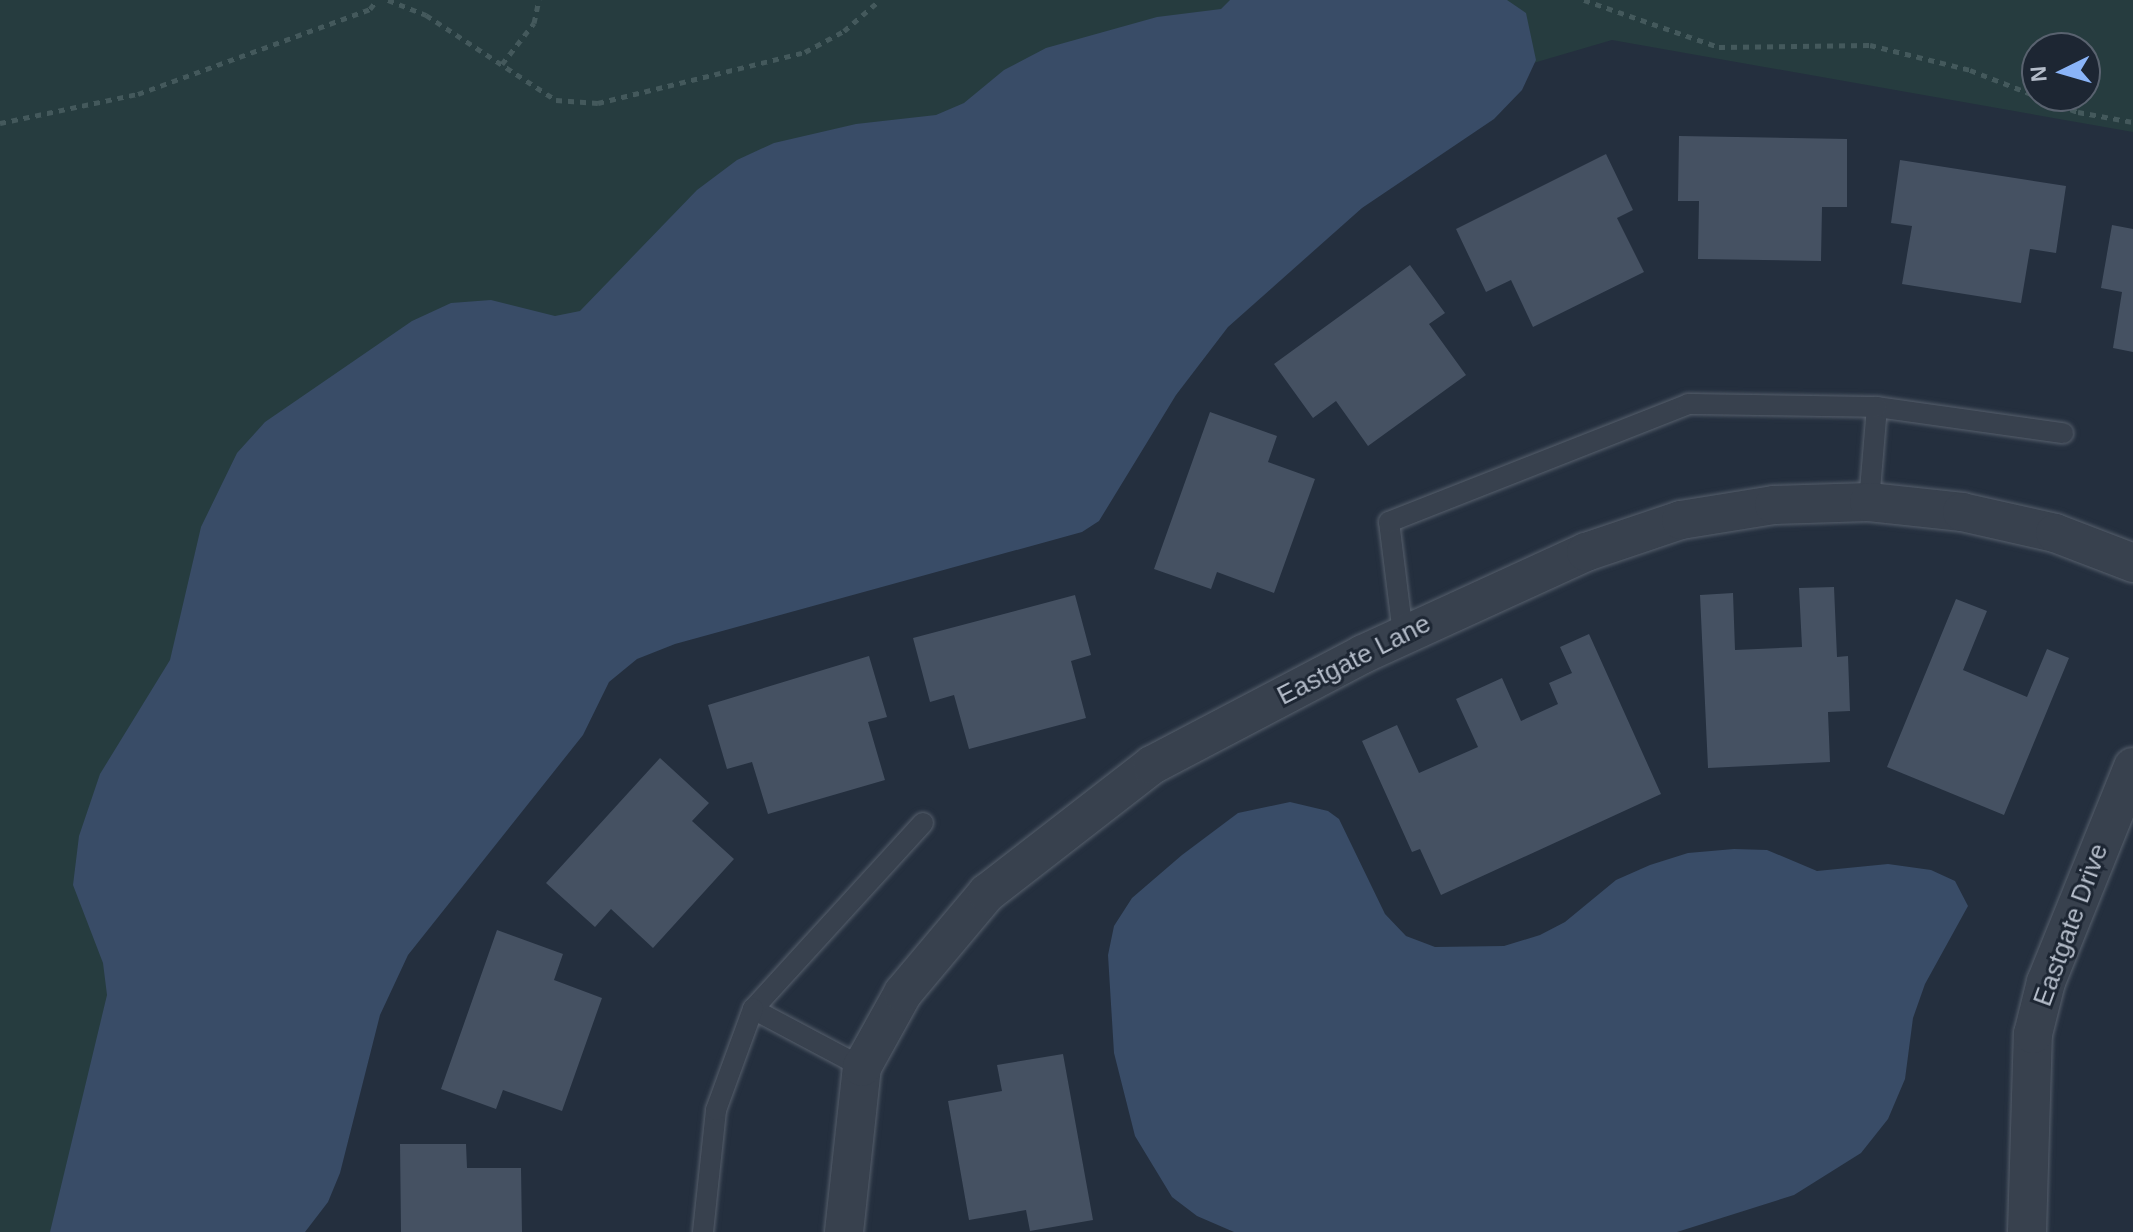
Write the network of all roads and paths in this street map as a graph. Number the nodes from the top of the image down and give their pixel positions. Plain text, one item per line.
1 (377, 0) edge
2 (388, 0) edge
3 (539, 0) edge
4 (880, 0) edge
5 (1584, 0) edge
6 (502, 64) junction
7 (2133, 122) edge
8 (0, 123) edge
9 (1877, 407) junction
10 (2063, 433) dead end
11 (1869, 502) junction
12 (2133, 563) edge
13 (1403, 634) junction
14 (2133, 767) edge
15 (923, 823) dead end
16 (753, 1009) junction
17 (862, 1067) junction
18 (703, 1232) edge
19 (844, 1232) edge
20 (2027, 1232) edge

1 - 8 path
2 - 6 path
3 - 6 path
4 - 6 path
5 - 7 path
9 - 10 lane
9 - 11 lane
9 - 13 lane
11 - 12 street, Eastgate Lane
11 - 13 street, Eastgate Lane
13 - 17 street, Eastgate Lane
14 - 20 street, Eastgate Drive
15 - 16 lane
16 - 17 lane
16 - 18 lane
17 - 19 street, Eastgate Lane

